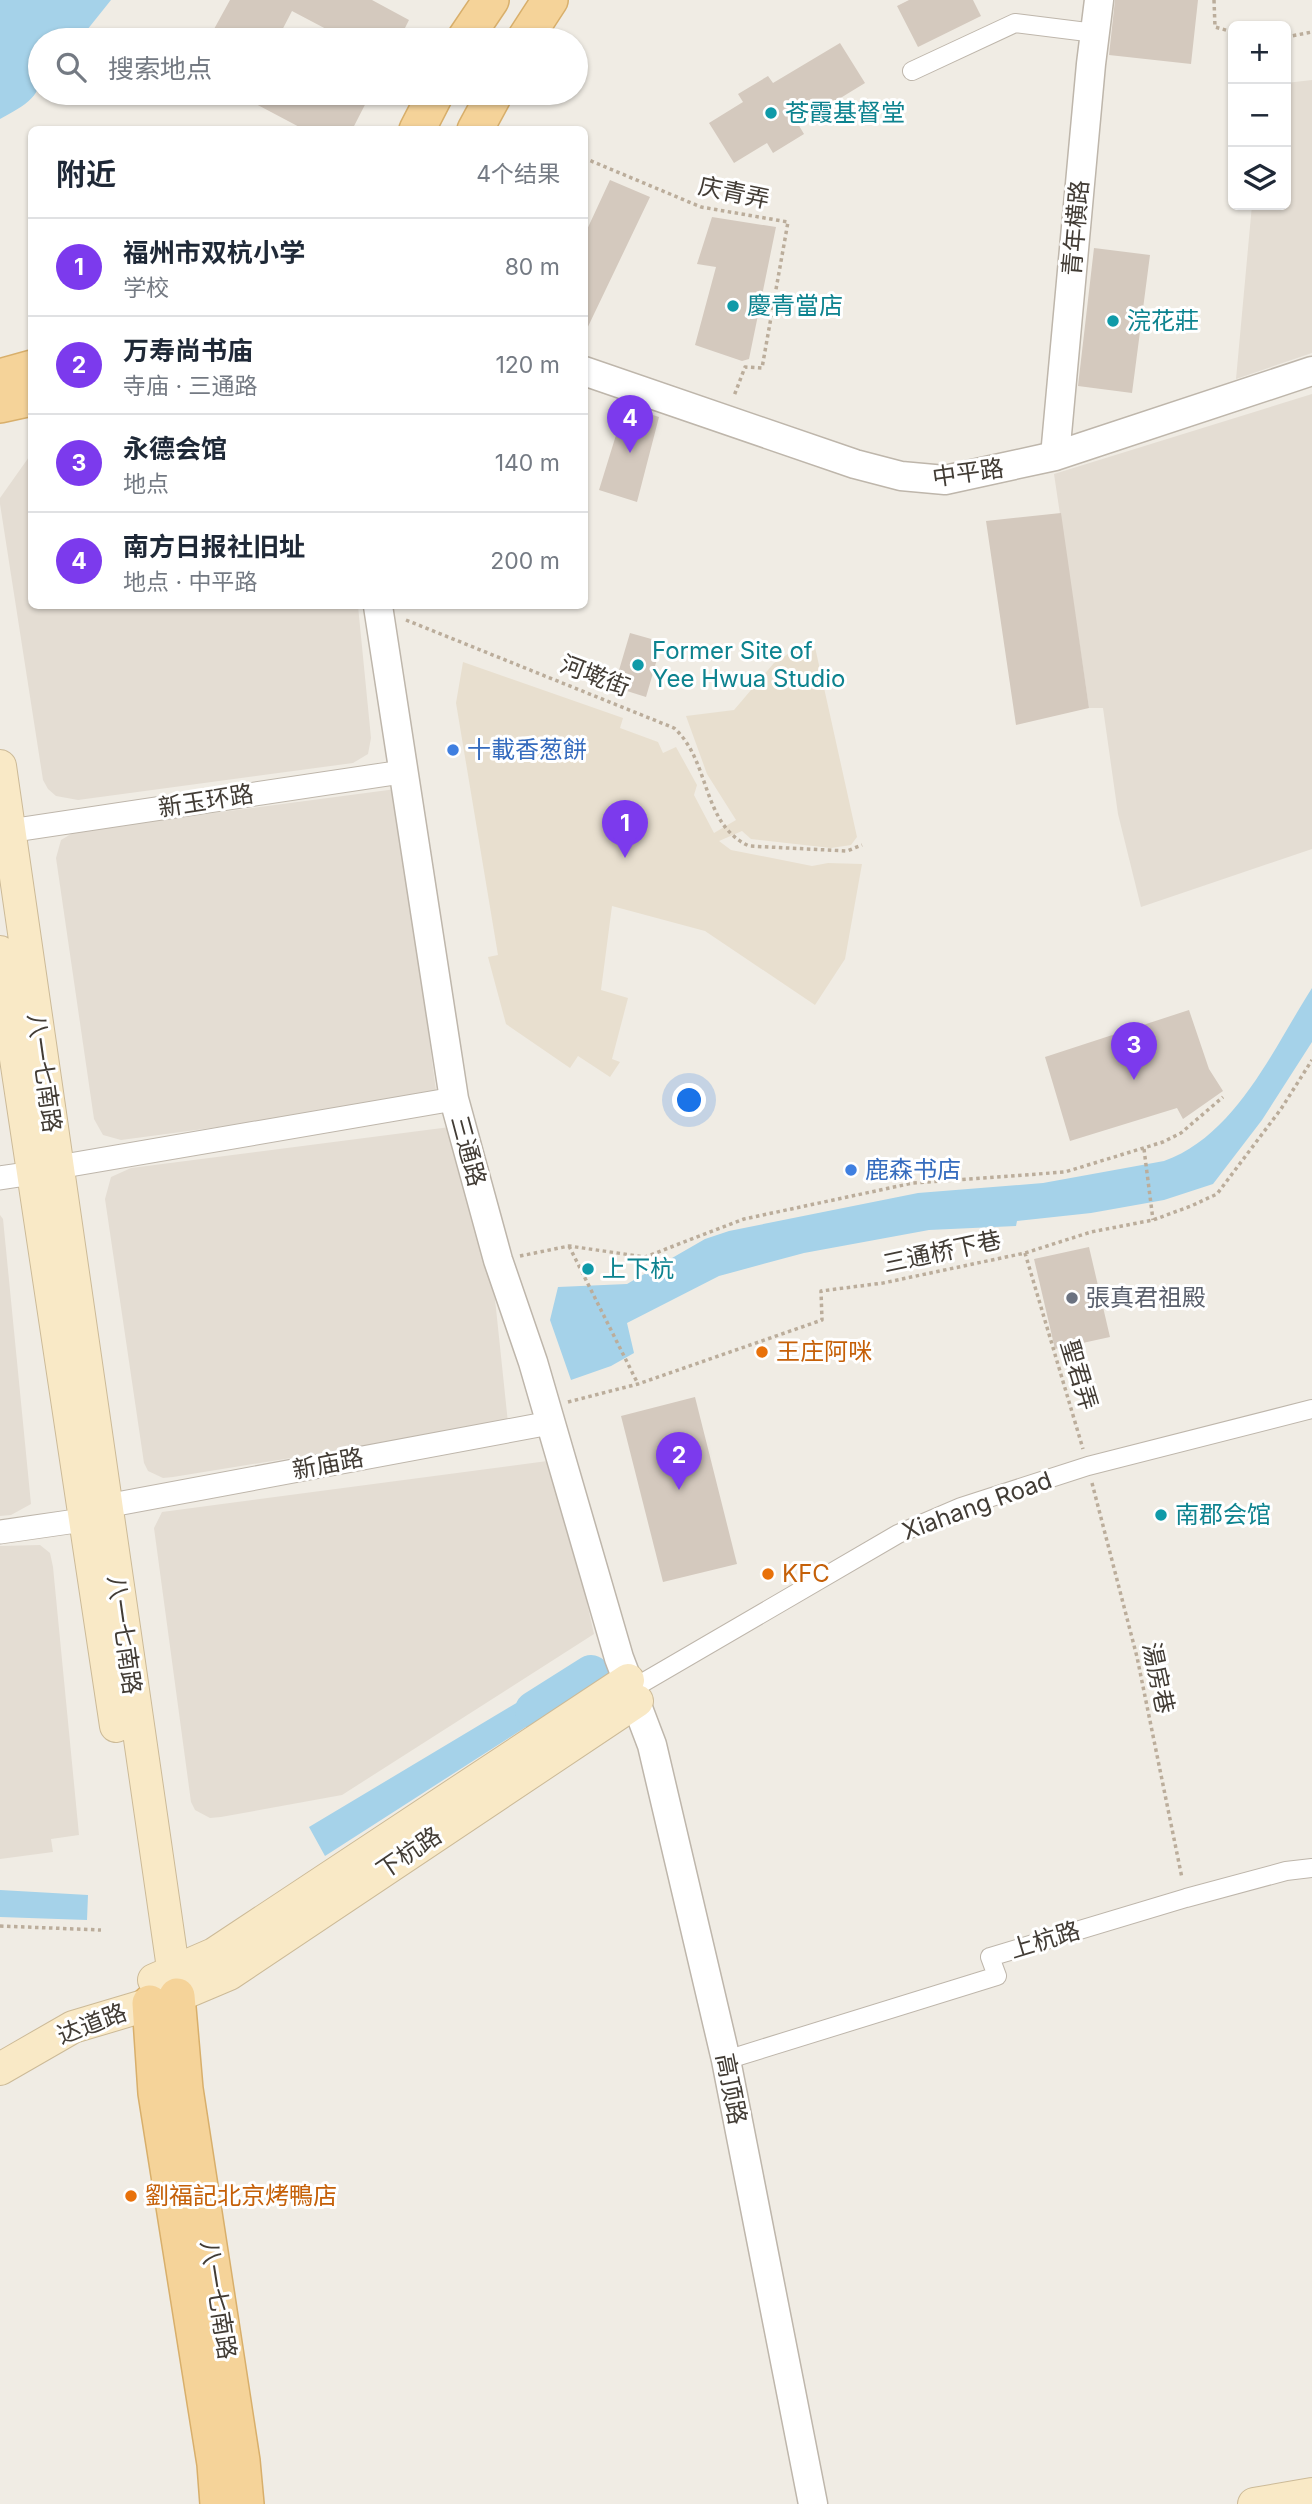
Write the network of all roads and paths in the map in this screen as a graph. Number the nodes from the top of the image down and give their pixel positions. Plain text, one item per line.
1 (491, 0) edge
2 (550, 0) edge
3 (1099, 0) edge
4 (1214, 0) edge
5 (472, 28) edge
6 (532, 28) edge
7 (1228, 31) edge
8 (1312, 32) edge
9 (1095, 33) junction
10 (1291, 36) edge
11 (912, 71) dead end
12 (430, 105) edge
13 (489, 105) edge
14 (419, 126) edge
15 (477, 126) edge
16 (588, 160) edge
17 (28, 369) edge
18 (1312, 371) edge
19 (588, 372) edge
20 (0, 377) edge
21 (28, 399) edge
22 (0, 405) edge
23 (725, 420) junction
24 (1055, 456) junction
25 (379, 609) edge
26 (381, 609) edge
27 (0, 766) edge
28 (402, 772) junction
29 (9, 831) junction
30 (862, 845) dead end
31 (0, 952) edge
32 (1312, 1060) edge
33 (1223, 1097) dead end
34 (454, 1099) junction
35 (1144, 1149) junction
36 (45, 1170) junction
37 (0, 1178) edge
38 (1153, 1220) junction
39 (569, 1246) junction
40 (1025, 1253) junction
41 (498, 1260) junction
42 (638, 1384) junction
43 (1312, 1409) edge
44 (548, 1416) junction
45 (1088, 1466) junction
46 (95, 1513) junction
47 (0, 1532) edge
48 (632, 1690) junction
49 (1312, 1868) edge
50 (1186, 1898) junction
51 (0, 1926) edge
52 (101, 1930) dead end
53 (162, 1988) junction
54 (0, 2049) edge
55 (726, 2060) junction
56 (0, 2069) edge
57 (229, 2462) junction
58 (1312, 2494) edge
59 (207, 2504) edge
60 (218, 2504) edge
61 (246, 2504) edge
62 (257, 2504) edge
63 (813, 2504) edge
64 (1254, 2504) edge

1 - 5 main road
2 - 6 main road
3 - 9 street, 青年横路
4 - 7 path
8 - 10 path
9 - 11 street
9 - 24 street, 青年横路
12 - 14 main road
13 - 15 main road
16 - 23 path, 庆青弄
17 - 20 main road
18 - 24 street, 中平路
19 - 23 street, 中平路
21 - 22 main road
23 - 24 street, 中平路
25 - 28 street, 三通路
26 - 30 path, 河墘街
27 - 29 main road, 八一七南路
28 - 29 street, 新玉环路
28 - 34 street, 三通路
29 - 36 main road, 八一七南路
31 - 36 main road, 八一七南路
32 - 38 path, 三通桥下巷
33 - 35 path
34 - 36 street
34 - 41 street, 三通路
35 - 38 path
35 - 39 path
36 - 37 street
36 - 46 main road, 八一七南路
38 - 40 path, 三通桥下巷
39 - 41 path
39 - 42 path
40 - 42 path, 三通桥下巷
40 - 45 path, 聖君弄
41 - 44 street, 三通路
42 - 44 path, 三通桥下巷
43 - 45 street, Xiahang Road
44 - 46 street, 新庙路
44 - 48 street, 三通路
45 - 48 street, Xiahang Road
45 - 50 path, 湯房巷
46 - 47 street, 新庙路
46 - 53 main road, 八一七南路
48 - 53 main road, 下杭路
48 - 55 street, 高顶路
49 - 50 street, 上杭路
50 - 55 street, 上杭路
51 - 52 path
53 - 54 main road
53 - 56 main road, 达道路
53 - 57 main road, 八一七南路
55 - 63 street, 高顶路
57 - 59 main road
57 - 60 main road, 八一七南路
57 - 61 main road, 八一七南路
57 - 62 main road
58 - 64 main road

